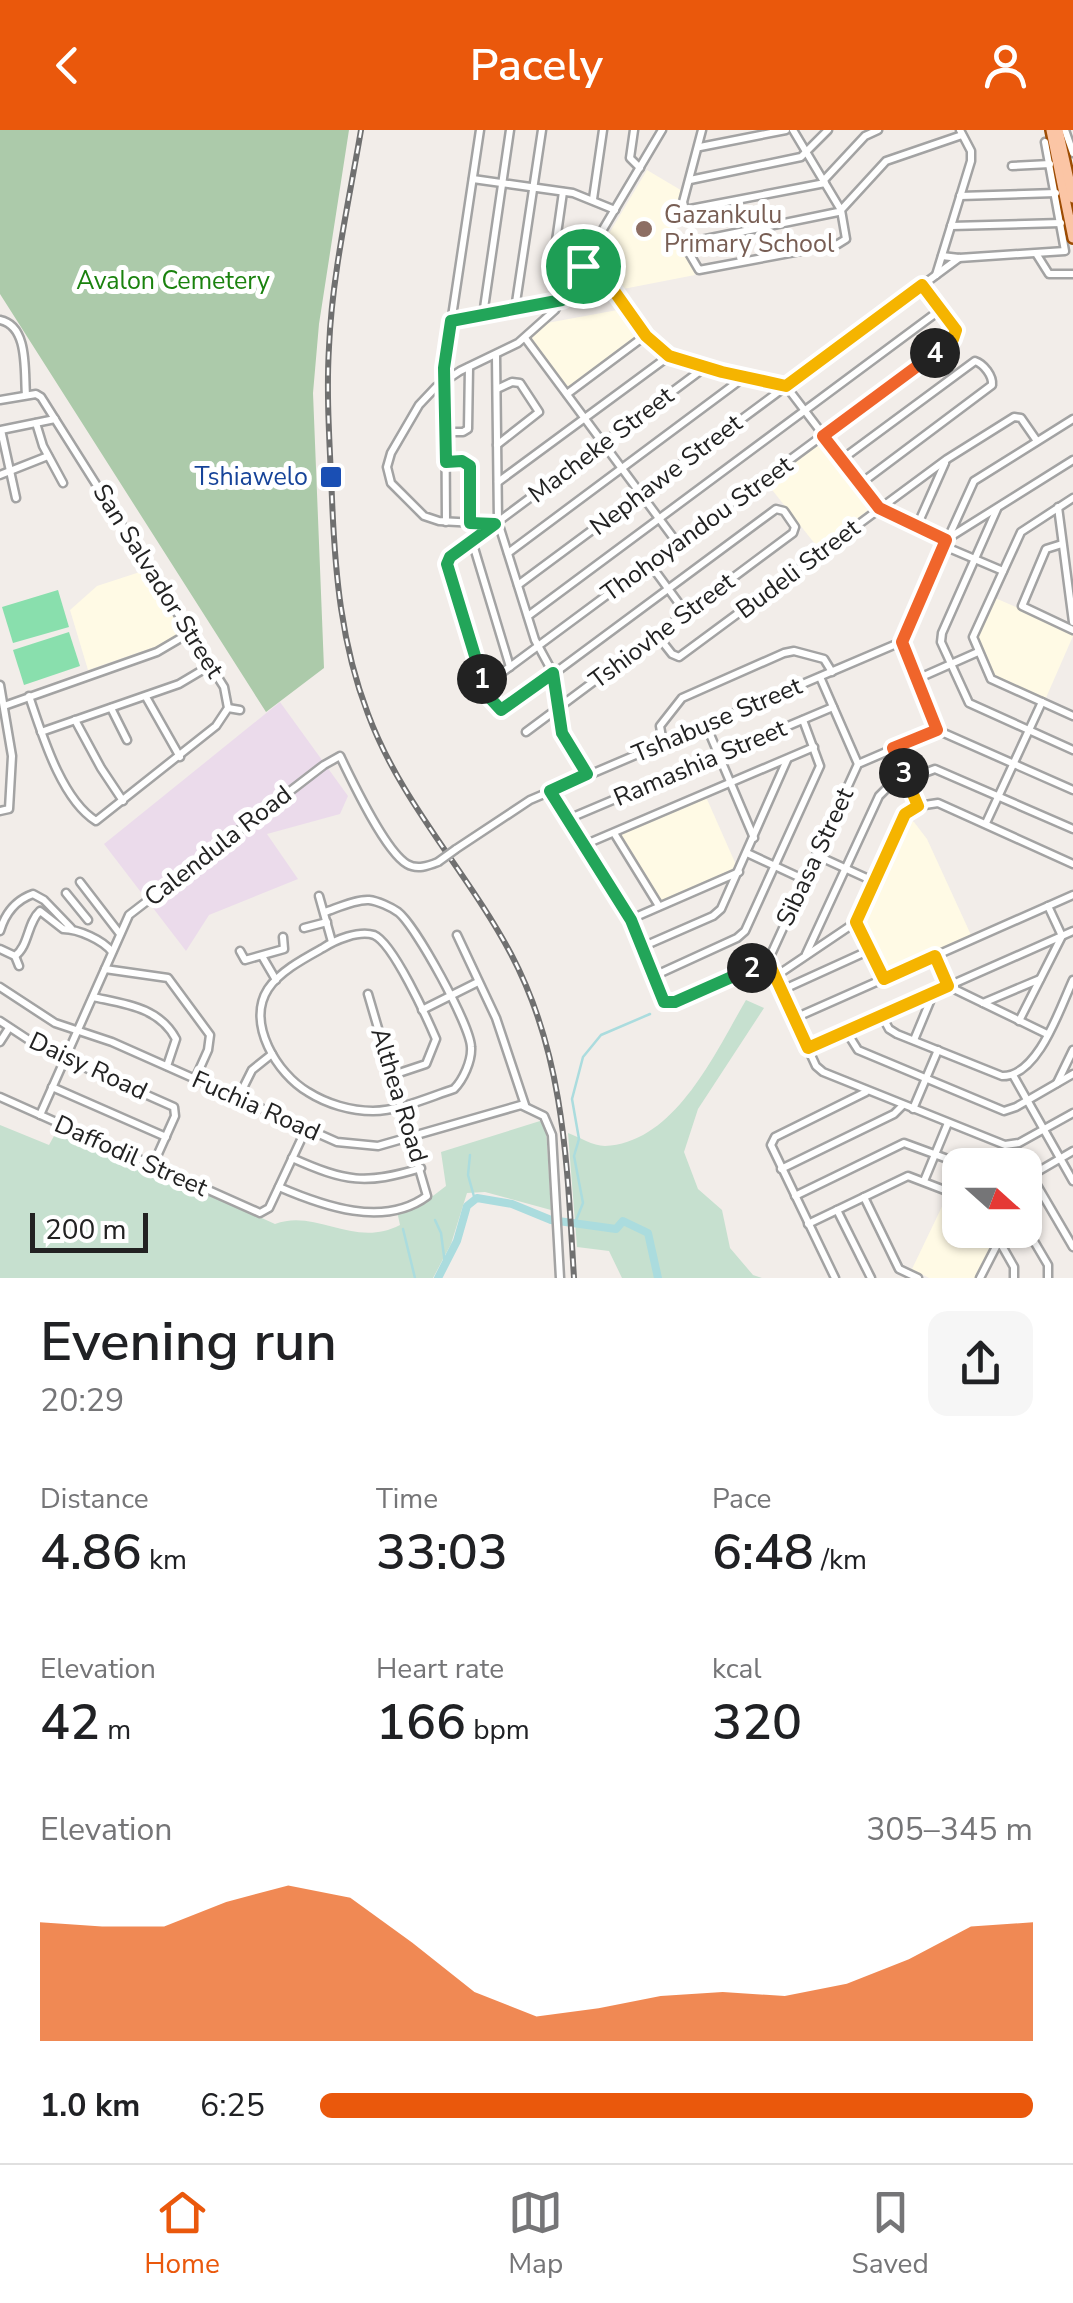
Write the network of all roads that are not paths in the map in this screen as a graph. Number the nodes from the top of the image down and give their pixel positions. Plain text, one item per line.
1 (480, 130) edge
2 (510, 130) edge
3 (542, 130) edge
4 (603, 130) edge
5 (634, 130) edge
6 (662, 130) edge
7 (702, 130) edge
8 (790, 130) edge
9 (828, 130) edge
10 (878, 130) edge
11 (1058, 130) edge
12 (961, 132) edge
13 (1045, 142) dead end
14 (700, 147) junction
15 (808, 153) junction
16 (1073, 154) edge
17 (1050, 164) junction
18 (1012, 166) dead end
19 (640, 168) junction
20 (473, 179) junction
21 (690, 180) junction
22 (502, 182) junction
23 (824, 182) junction
24 (532, 188) junction
25 (563, 192) junction
26 (1056, 194) junction
27 (960, 196) junction
28 (1073, 198) edge
29 (593, 200) junction
30 (615, 210) junction
31 (840, 210) junction
32 (1061, 223) junction
33 (951, 226) junction
34 (1073, 238) edge
35 (1037, 255) junction
36 (942, 256) junction
37 (958, 258) junction
38 (583, 266) junction
39 (1073, 274) edge
40 (936, 275) junction
41 (571, 285) junction
42 (922, 285) junction
43 (562, 300) junction
44 (514, 309) junction
45 (940, 310) junction
46 (483, 314) junction
47 (0, 320) edge
48 (451, 321) junction
49 (646, 336) junction
50 (525, 338) junction
51 (496, 356) junction
52 (669, 356) junction
53 (470, 367) junction
54 (704, 368) junction
55 (744, 378) junction
56 (444, 380) junction
57 (786, 386) junction
58 (497, 388) junction
59 (0, 392) edge
60 (566, 394) junction
61 (26, 395) junction
62 (0, 400) edge
63 (805, 410) junction
64 (586, 418) junction
65 (55, 419) junction
66 (1073, 419) edge
67 (36, 423) junction
68 (445, 432) junction
69 (823, 436) junction
70 (1037, 441) junction
71 (604, 444) junction
72 (497, 445) junction
73 (48, 456) junction
74 (947, 458) junction
75 (841, 460) junction
76 (1073, 460) edge
77 (446, 462) junction
78 (622, 468) junction
79 (9, 471) junction
80 (0, 475) edge
81 (63, 483) dead end
82 (497, 483) junction
83 (860, 484) junction
84 (641, 494) junction
85 (16, 498) dead end
86 (1073, 498) edge
87 (1058, 506) junction
88 (879, 508) junction
89 (997, 508) junction
90 (659, 518) junction
91 (446, 522) junction
92 (470, 523) junction
93 (496, 523) junction
94 (917, 526) junction
95 (472, 542) junction
96 (945, 543) junction
97 (678, 544) junction
98 (1062, 544) junction
99 (508, 552) junction
100 (974, 560) junction
101 (650, 564) junction
102 (1002, 571) junction
103 (518, 584) junction
104 (668, 588) junction
105 (686, 613) junction
106 (528, 616) junction
107 (1073, 622) edge
108 (1073, 630) edge
109 (192, 632) junction
110 (657, 634) junction
111 (902, 642) junction
112 (538, 646) junction
113 (978, 652) junction
114 (211, 665) junction
115 (950, 665) junction
116 (510, 667) junction
117 (832, 672) junction
118 (553, 673) junction
119 (820, 677) junction
120 (917, 679) junction
121 (0, 685) edge
122 (484, 686) junction
123 (29, 696) junction
124 (146, 696) junction
125 (1042, 702) junction
126 (4, 706) junction
127 (833, 707) junction
128 (110, 708) junction
129 (228, 708) junction
130 (558, 708) junction
131 (240, 710) dead end
132 (1073, 716) edge
133 (76, 720) junction
134 (803, 720) junction
135 (706, 725) junction
136 (937, 730) junction
137 (1029, 730) junction
138 (42, 732) junction
139 (526, 732) dead end
140 (128, 740) dead end
141 (664, 743) junction
142 (814, 747) junction
143 (893, 748) junction
144 (1073, 750) edge
145 (718, 755) junction
146 (340, 756) joint
147 (180, 757) junction
148 (787, 760) junction
149 (1013, 763) junction
150 (858, 764) junction
151 (587, 774) junction
152 (907, 778) junction
153 (730, 784) junction
154 (1073, 790) edge
155 (550, 791) junction
156 (998, 797) junction
157 (123, 801) junction
158 (918, 806) junction
159 (0, 812) edge
160 (568, 819) junction
161 (986, 823) junction
162 (1073, 830) edge
163 (614, 832) junction
164 (754, 838) junction
165 (584, 844) junction
166 (747, 853) junction
167 (816, 855) junction
168 (1073, 864) edge
169 (775, 866) junction
170 (846, 869) junction
171 (739, 872) junction
172 (803, 879) junction
173 (873, 881) junction
174 (80, 882) dead end
175 (66, 892) dead end
176 (1073, 895) edge
177 (319, 896) dead end
178 (659, 906) junction
179 (1048, 906) junction
180 (100, 910) junction
181 (324, 912) junction
182 (88, 920) junction
183 (631, 920) junction
184 (327, 922) junction
185 (856, 922) junction
186 (304, 928) dead end
187 (72, 929) junction
188 (1073, 930) edge
189 (0, 931) edge
190 (120, 934) junction
191 (457, 935) dead end
192 (1062, 936) junction
193 (283, 937) dead end
194 (814, 938) junction
195 (332, 942) junction
196 (821, 945) junction
197 (642, 947) junction
198 (0, 949) edge
199 (870, 950) junction
200 (240, 951) dead end
201 (112, 952) junction
202 (806, 955) junction
203 (15, 956) junction
204 (262, 956) junction
205 (935, 956) junction
206 (768, 961) junction
207 (19, 966) dead end
208 (105, 969) junction
209 (654, 976) junction
210 (776, 976) junction
211 (884, 979) junction
212 (1040, 979) junction
213 (276, 980) junction
214 (478, 982) junction
215 (1072, 983) edge
216 (948, 986) junction
217 (0, 987) edge
218 (782, 990) junction
219 (934, 992) junction
220 (368, 994) dead end
221 (450, 996) junction
222 (93, 997) junction
223 (982, 1003) junction
224 (422, 1010) junction
225 (882, 1016) junction
226 (795, 1018) junction
227 (0, 1021) edge
228 (1019, 1021) junction
229 (9, 1028) junction
230 (77, 1031) junction
231 (846, 1031) junction
232 (1047, 1034) junction
233 (914, 1040) junction
234 (0, 1042) edge
235 (808, 1048) junction
236 (938, 1050) junction
237 (1073, 1050) edge
238 (272, 1054) junction
239 (65, 1058) junction
240 (167, 1066) junction
241 (1073, 1074) edge
242 (393, 1075) junction
243 (1013, 1075) junction
244 (927, 1078) junction
245 (195, 1079) junction
246 (1056, 1084) junction
247 (52, 1087) junction
248 (867, 1091) junction
249 (0, 1097) edge
250 (238, 1098) junction
251 (1028, 1101) junction
252 (402, 1105) junction
253 (903, 1105) junction
254 (526, 1106) junction
255 (913, 1109) junction
256 (1073, 1113) edge
257 (40, 1115) junction
258 (948, 1123) junction
259 (306, 1128) junction
260 (1044, 1130) junction
261 (412, 1136) junction
262 (166, 1137) junction
263 (1073, 1151) edge
264 (936, 1153) junction
265 (942, 1156) edge
266 (292, 1158) junction
267 (1060, 1158) junction
268 (153, 1166) junction
269 (421, 1168) junction
270 (781, 1169) junction
271 (1042, 1169) edge
272 (924, 1181) junction
273 (1073, 1181) edge
274 (280, 1187) junction
275 (942, 1188) edge
276 (794, 1196) junction
277 (864, 1196) junction
278 (1042, 1199) edge
279 (837, 1210) junction
280 (808, 1224) junction
281 (1073, 1247) edge
282 (995, 1248) edge
283 (1004, 1248) edge
284 (1038, 1248) edge
285 (899, 1269) junction
286 (560, 1278) edge
287 (835, 1278) edge
288 (870, 1278) edge
289 (889, 1278) edge
290 (918, 1278) edge
291 (980, 1278) edge
292 (1014, 1278) edge
293 (1048, 1278) edge

1 - 20 street
2 - 22 street
3 - 24 street
4 - 29 street
5 - 19 street
6 - 19 street
7 - 14 street
8 - 14 street
8 - 15 street
9 - 15 street
10 - 23 street
11 - 16 street
11 - 28 main road
11 - 34 main road
12 - 27 street
12 - 31 street
13 - 17 street
14 - 21 street
15 - 21 street
15 - 23 street
17 - 18 street
17 - 26 street
19 - 30 street
20 - 22 street
20 - 48 street
21 - 23 street
22 - 24 street
22 - 46 street
23 - 31 street
24 - 25 street
24 - 44 street
25 - 29 street
25 - 41 street
26 - 27 street
26 - 32 street
27 - 33 street
29 - 30 street
30 - 38 street
31 - 31 street
32 - 33 street
32 - 35 street
33 - 36 street
35 - 37 street
35 - 39 street
36 - 37 street
36 - 40 street
37 - 40 street, Nephawe Street
38 - 41 street
38 - 49 street
40 - 42 street, Nephawe Street
41 - 43 street
42 - 45 street
42 - 57 street, Nephawe Street
43 - 44 street
43 - 50 street
44 - 46 street
45 - 63 street
45 - 69 street, Thohoyandou Street
46 - 48 street
47 - 61 street
48 - 56 street
49 - 52 street
49 - 60 street
50 - 51 street
50 - 60 street
51 - 53 street
51 - 58 street
52 - 54 street
52 - 64 street
53 - 56 street
53 - 68 street
54 - 55 street
54 - 71 street, Macheke Street
55 - 57 street
55 - 78 street
56 - 68 street
56 - 91 street
57 - 63 street
57 - 84 street, Nephawe Street
58 - 72 street
58 - 72 street
59 - 62 street
60 - 64 street
61 - 62 street
61 - 65 street, San Salvador Street
63 - 69 street
63 - 90 street
64 - 71 street
64 - 82 street
65 - 67 street
65 - 109 street, San Salvador Street
66 - 70 street
67 - 73 street
67 - 79 street
68 - 77 street
69 - 75 street
69 - 97 street, Thohoyandou Street
70 - 74 street, Budeli Street
70 - 96 street
71 - 78 street
71 - 93 street, Macheke Street
72 - 82 street
73 - 79 street
73 - 81 street
74 - 88 street, Budeli Street
74 - 94 street
75 - 83 street
75 - 83 street
76 - 89 street
77 - 91 street
77 - 92 street
78 - 84 street
78 - 99 street
79 - 80 street
79 - 85 street
82 - 93 street
83 - 88 street
84 - 90 street
84 - 103 street, Nephawe Street
86 - 87 street
87 - 98 street
87 - 102 street
88 - 94 street
88 - 110 street, Budeli Street
89 - 96 street
89 - 100 street
90 - 97 street
90 - 106 street
91 - 92 street
92 - 93 street
93 - 95 street, Macheke Street
93 - 99 street
94 - 96 street
95 - 116 street
95 - 122 street, Macheke Street
96 - 100 street
96 - 111 street
97 - 101 street, Thohoyandou Street
98 - 107 street
98 - 108 street
99 - 103 street
100 - 102 street
100 - 115 street
101 - 104 street
101 - 112 street, Thohoyandou Street
102 - 113 street
103 - 106 street
104 - 105 street
104 - 105 street, Tshiovhe Street
104 - 118 street
105 - 110 street, Tshiovhe Street
106 - 112 street
109 - 114 street, San Salvador Street
109 - 123 street
110 - 130 street, Tshiovhe Street
111 - 117 street, Tshabuse Street
111 - 120 street
112 - 116 street, Thohoyandou Street
112 - 118 street
113 - 115 street
113 - 125 street
114 - 124 street
114 - 129 street, San Salvador Street
115 - 120 street
115 - 137 street
116 - 122 street, Thohoyandou Street
117 - 119 street, Tshabuse Street
117 - 141 street
118 - 122 street
118 - 130 street
119 - 127 street, Sibasa Street
119 - 135 street, Tshabuse Street
120 - 136 street
121 - 126 street
123 - 126 street
123 - 138 street
124 - 128 street
124 - 147 street
125 - 132 street
125 - 137 street
126 - 159 street
127 - 134 street, Ramashia Street
127 - 150 street, Sibasa Street
128 - 133 street
128 - 140 street
129 - 131 street
129 - 147 street, San Salvador Street
130 - 139 street, Tshiovhe Street
130 - 151 street
133 - 138 street
133 - 157 street
134 - 142 street
134 - 145 street, Ramashia Street
135 - 141 street, Tshabuse Street
135 - 145 street
136 - 143 street, Sibasa Street
136 - 149 street
137 - 144 street
137 - 149 street
138 - 157 street, San Salvador Street
141 - 151 street, Tshabuse Street
142 - 148 street
142 - 169 street
143 - 150 street, Sibasa Street
143 - 152 street
145 - 153 street
145 - 160 street, Ramashia Street
146 - 155 street, Tshabuse Street, bridge
146 - 190 street, Calendula Road
147 - 157 street, San Salvador Street
148 - 153 street
148 - 164 street
149 - 154 street
149 - 156 street
150 - 167 street, Sibasa Street
151 - 155 street, Tshabuse Street
152 - 156 street
152 - 158 street
152 - 170 street
153 - 163 street
153 - 164 street
155 - 160 street
156 - 161 street
156 - 162 street
158 - 161 street
158 - 173 street
160 - 165 street
161 - 168 street
163 - 165 street
163 - 178 street
164 - 166 street
165 - 183 street
166 - 169 street
166 - 171 street
167 - 170 street
167 - 172 street, Sibasa Street
169 - 172 street
169 - 209 street
170 - 173 street
170 - 194 street
171 - 178 street
171 - 197 street
172 - 206 street, Sibasa Street
173 - 185 street
174 - 180 street
175 - 182 street
176 - 179 street
177 - 181 street
178 - 183 street
179 - 192 street
179 - 205 street
180 - 182 street
180 - 190 street
181 - 184 street
181 - 221 street
182 - 187 street
183 - 197 street
184 - 186 street
184 - 195 street
185 - 196 street
185 - 199 street
187 - 189 street
187 - 201 street
187 - 203 street
188 - 192 street
190 - 201 street, Calendula Road
191 - 214 street
192 - 212 street
192 - 216 street
193 - 204 street
194 - 196 street
194 - 202 street
195 - 213 street
195 - 224 street
196 - 202 street
197 - 209 street
198 - 203 street
199 - 211 street
199 - 218 street
200 - 204 street
201 - 208 street, Calendula Road
202 - 210 street
203 - 207 street
204 - 213 street
205 - 211 street
205 - 216 street
206 - 209 street
206 - 210 street
208 - 222 street, Calendula Road
208 - 245 street
210 - 218 street
211 - 226 street
212 - 223 street
212 - 228 street
213 - 238 street
214 - 221 street
214 - 254 street
215 - 232 street
216 - 219 street
216 - 223 street
217 - 230 street, Fuchia Road
218 - 226 street
219 - 225 street
219 - 233 street
220 - 242 street, Althea Road
221 - 224 street
221 - 252 street
222 - 230 street, Calendula Road
222 - 240 street
223 - 228 street
224 - 242 street
225 - 231 street
225 - 233 street
226 - 235 street
227 - 229 street, Daisy Road
228 - 232 street
229 - 234 street
229 - 239 street, Daisy Road
230 - 239 street, Calendula Road
230 - 240 street, Fuchia Road
231 - 235 street
231 - 244 street
232 - 243 street
233 - 236 street
235 - 248 street
236 - 243 street
236 - 244 street
237 - 246 street
238 - 250 street
238 - 252 street
239 - 247 street, Calendula Road
239 - 262 street, Daisy Road
240 - 245 street, Fuchia Road
241 - 246 street
242 - 252 street, Althea Road
243 - 251 street
244 - 251 street
244 - 255 street
245 - 250 street, Fuchia Road
246 - 251 street
247 - 257 street, Calendula Road
247 - 262 street
248 - 253 street
248 - 270 street
249 - 257 street, Daffodil Street
250 - 259 street, Fuchia Road
251 - 260 street
252 - 261 street, Althea Road
253 - 255 street
253 - 270 street
254 - 261 street, Fuchia Road
254 - 286 street
255 - 258 street
256 - 260 street
257 - 268 street, Daffodil Street
258 - 260 street
258 - 264 street
259 - 261 street, Fuchia Road
259 - 266 street
260 - 267 street
261 - 269 street, Althea Road
262 - 268 street
263 - 267 street
264 - 265 street
264 - 272 street
264 - 276 street
266 - 269 street
266 - 274 street
267 - 271 street
267 - 273 street
268 - 274 street, Daffodil Street
269 - 274 street, Althea Road
270 - 276 street
272 - 275 street
272 - 277 street
276 - 280 street
277 - 279 street
277 - 285 street
278 - 281 street
279 - 280 street
279 - 288 street
280 - 287 street
282 - 291 street
283 - 292 street
284 - 293 street
285 - 289 street
285 - 290 street

